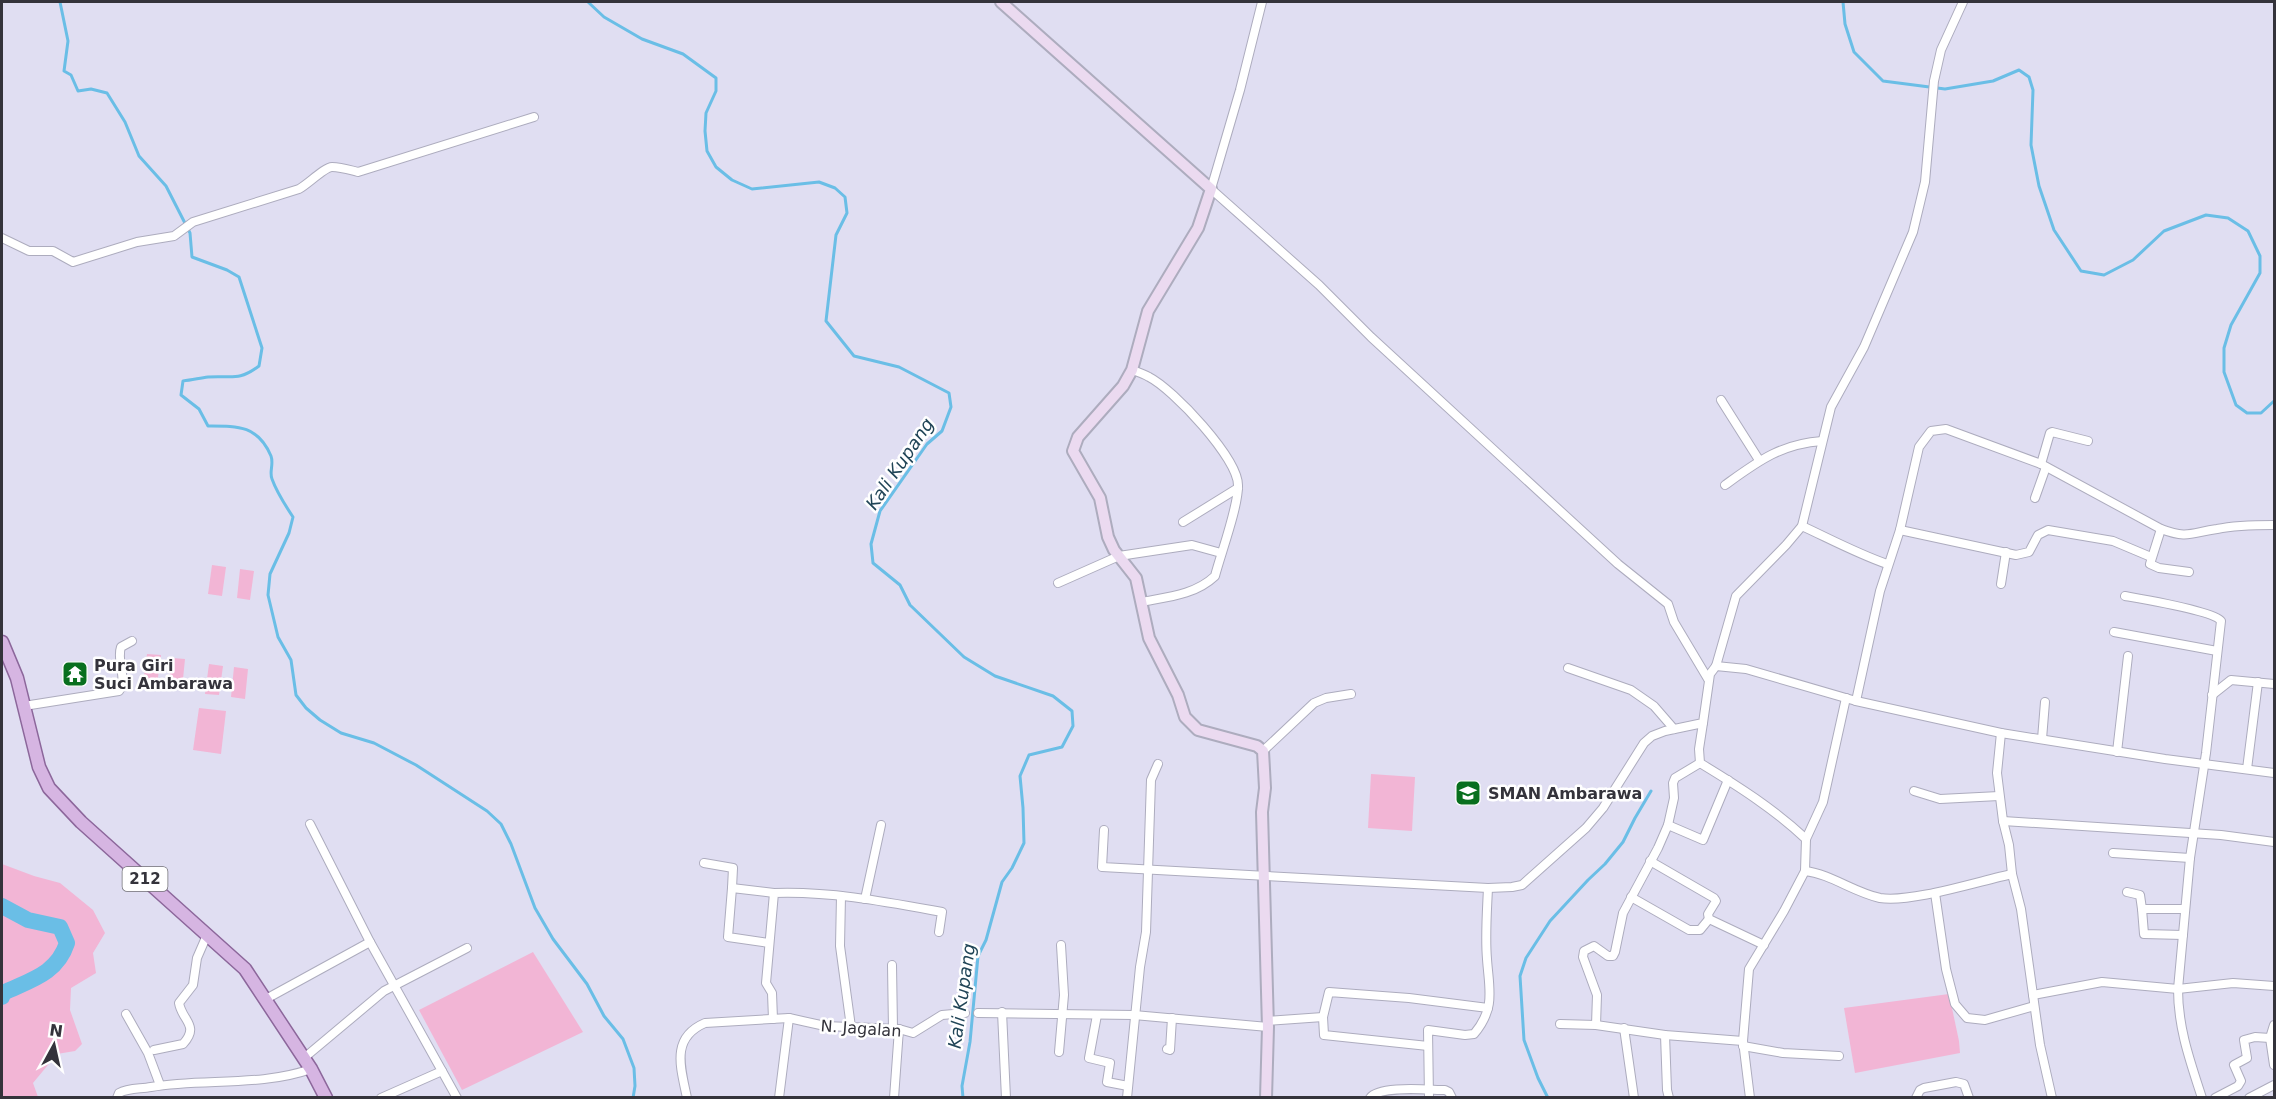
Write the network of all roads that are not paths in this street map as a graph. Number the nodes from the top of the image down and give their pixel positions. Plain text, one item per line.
1 (1001, 2) edge
2 (1262, 2) edge
3 (1963, 2) edge
4 (534, 117) dead end
5 (1211, 189) junction
6 (2, 238) edge
7 (1132, 370) junction
8 (1721, 400) dead end
9 (1822, 441) junction
10 (2088, 441) dead end
11 (1759, 460) junction
12 (2043, 466) junction
13 (1725, 485) dead end
14 (1238, 488) junction
15 (2035, 498) dead end
16 (1183, 522) dead end
17 (2274, 525) edge
18 (1802, 526) junction
19 (2161, 529) junction
20 (1899, 530) junction
21 (2006, 552) junction
22 (1221, 553) junction
23 (1119, 556) junction
24 (2151, 557) junction
25 (1887, 564) junction
26 (2189, 572) dead end
27 (1058, 583) dead end
28 (2001, 584) dead end
29 (2126, 596) dead end
30 (1141, 602) junction
31 (2114, 632) dead end
32 (132, 641) dead end
33 (2, 642) edge
34 (2217, 651) junction
35 (2128, 656) dead end
36 (1716, 666) junction
37 (1569, 668) dead end
38 (1708, 679) junction
39 (2258, 682) junction
40 (2274, 684) edge
41 (1351, 694) dead end
42 (2212, 695) junction
43 (1846, 698) junction
44 (1856, 701) junction
45 (2045, 702) dead end
46 (24, 706) junction
47 (1703, 723) junction
48 (1674, 729) junction
49 (2001, 733) junction
50 (2042, 739) junction
51 (1263, 751) junction
52 (2117, 752) junction
53 (1701, 763) junction
54 (1158, 764) dead end
55 (2204, 764) junction
56 (2247, 769) junction
57 (2274, 773) edge
58 (1728, 780) junction
59 (1914, 791) dead end
60 (1999, 796) junction
61 (2003, 821) junction
62 (310, 824) dead end
63 (881, 825) dead end
64 (1668, 825) junction
65 (1104, 830) dead end
66 (2194, 834) junction
67 (1806, 839) junction
68 (2274, 842) edge
69 (2113, 853) dead end
70 (2190, 858) junction
71 (1650, 861) junction
72 (704, 863) dead end
73 (1149, 869) junction
74 (1805, 871) junction
75 (2012, 874) junction
76 (1264, 875) junction
77 (732, 888) junction
78 (1488, 888) junction
79 (1935, 892) junction
80 (2127, 892) dead end
81 (774, 893) junction
82 (841, 896) junction
83 (1631, 897) junction
84 (865, 899) junction
85 (2142, 909) junction
86 (2186, 909) junction
87 (1709, 919) junction
88 (939, 932) dead end
89 (207, 935) junction
90 (2183, 935) junction
91 (370, 942) junction
92 (769, 943) junction
93 (1061, 945) dead end
94 (1764, 945) junction
95 (467, 948) dead end
96 (892, 965) dead end
97 (393, 985) junction
98 (2274, 986) edge
99 (2178, 989) junction
100 (2033, 995) junction
101 (266, 999) junction
102 (2034, 1006) junction
103 (1488, 1008) junction
104 (1002, 1012) junction
105 (965, 1013) dead end
106 (978, 1013) dead end
107 (126, 1014) dead end
108 (1063, 1015) junction
109 (1097, 1015) junction
110 (1134, 1015) junction
111 (1323, 1017) junction
112 (789, 1018) junction
113 (1172, 1018) junction
114 (773, 1019) junction
115 (1268, 1024) junction
116 (1560, 1024) dead end
117 (1596, 1025) junction
118 (2274, 1025) edge
119 (851, 1028) junction
120 (1624, 1028) junction
121 (896, 1029) junction
122 (1665, 1035) junction
123 (2270, 1038) junction
124 (1743, 1044) junction
125 (1428, 1046) junction
126 (1167, 1049) dead end
127 (154, 1050) dead end
128 (1059, 1052) dead end
129 (1839, 1056) dead end
130 (307, 1063) junction
131 (2274, 1065) edge
132 (442, 1071) junction
133 (2274, 1084) edge
134 (160, 1085) junction
135 (1128, 1086) junction
136 (1429, 1094) edge
137 (117, 1098) edge
138 (326, 1098) edge
139 (381, 1098) edge
140 (457, 1098) edge
141 (687, 1098) edge
142 (779, 1098) edge
143 (894, 1098) edge
144 (1005, 1098) edge
145 (1127, 1098) edge
146 (1266, 1098) edge
147 (1370, 1098) edge
148 (1452, 1098) edge
149 (1634, 1098) edge
150 (1669, 1098) edge
151 (1750, 1098) edge
152 (1916, 1098) edge
153 (1969, 1098) edge
154 (2052, 1098) edge
155 (2202, 1098) edge
156 (2215, 1098) edge
157 (2249, 1098) edge

1 - 5 street
2 - 5 street
3 - 9 street
4 - 6 street
5 - 7 street
5 - 38 street
7 - 14 street
7 - 23 street
8 - 11 street
9 - 11 street
9 - 18 street
10 - 12 street
11 - 13 street
12 - 15 street
12 - 19 street
12 - 20 street
14 - 16 street
14 - 22 street
17 - 19 street
18 - 25 street
18 - 36 street
19 - 24 street
20 - 21 street
20 - 25 street
21 - 24 street
21 - 28 street
22 - 23 street
22 - 30 street
23 - 27 street
23 - 30 street
24 - 26 street
25 - 44 street
29 - 34 street
30 - 51 street
31 - 34 street
32 - 46 street
33 - 46 main road, 212
34 - 42 street
35 - 52 street
36 - 38 street
36 - 43 street
37 - 48 street
38 - 47 street
39 - 40 street
39 - 42 street
39 - 56 street
41 - 51 street
42 - 55 street
43 - 44 street
43 - 67 street
44 - 49 street
45 - 50 street
46 - 89 main road, 212
47 - 48 street
47 - 53 street
48 - 78 street
49 - 50 street
49 - 60 street
50 - 52 street
51 - 76 street
52 - 55 street
53 - 58 street
53 - 64 street
54 - 73 street
55 - 56 street
55 - 66 street
56 - 57 street
58 - 64 street
58 - 67 street
59 - 60 street
60 - 61 street
61 - 66 street
61 - 75 street
62 - 91 street
63 - 84 street
64 - 71 street
65 - 73 street
66 - 68 street
66 - 70 street
67 - 74 street
69 - 70 street
70 - 86 street
71 - 83 street
71 - 87 street
72 - 77 street
73 - 76 street
73 - 110 street
74 - 79 street
74 - 94 street
75 - 79 street
75 - 100 street
76 - 78 street
76 - 115 street
77 - 81 street
77 - 92 street
78 - 103 street
79 - 102 street
80 - 85 street
81 - 82 street
81 - 92 street
82 - 84 street
82 - 119 street
83 - 87 street
83 - 117 street
84 - 88 street
85 - 86 street
85 - 90 street
86 - 90 street
87 - 94 street
89 - 101 main road, 212
89 - 127 street
90 - 99 street
91 - 97 street
91 - 101 street
92 - 114 street
93 - 108 street
94 - 124 street
95 - 97 street
96 - 121 street
97 - 130 street
97 - 132 street
98 - 99 street
99 - 100 street
99 - 155 street
100 - 102 street
101 - 130 main road, 212
102 - 154 street
103 - 111 street
103 - 125 street
104 - 106 street
104 - 108 street
104 - 144 street
105 - 121 street, N. Jagalan
107 - 134 street
108 - 109 street
108 - 128 street
109 - 110 street
109 - 135 street
110 - 113 street
110 - 135 street
111 - 115 street
111 - 125 street
112 - 114 street, N. Jagalan
112 - 119 street, N. Jagalan
112 - 142 street
113 - 115 street
113 - 126 street
114 - 141 street, N. Jagalan
115 - 146 street
116 - 117 street
117 - 120 street
118 - 123 street
119 - 121 street, N. Jagalan
120 - 122 street
120 - 149 street
121 - 143 street
122 - 124 street
122 - 150 street
123 - 131 street
123 - 156 street
124 - 129 street
124 - 151 street
125 - 136 street
130 - 134 street
130 - 138 main road, 212
132 - 139 street
132 - 140 street
133 - 157 street
134 - 137 street
135 - 145 street
136 - 147 street
136 - 148 street
152 - 153 street

